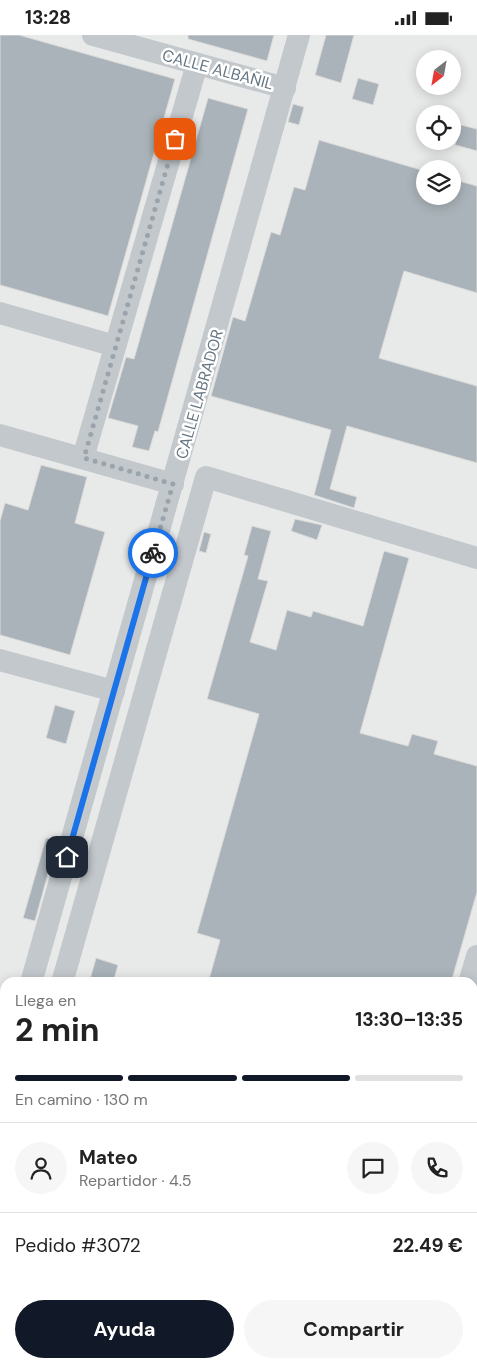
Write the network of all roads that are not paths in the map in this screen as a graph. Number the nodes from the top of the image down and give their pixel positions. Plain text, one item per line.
1 (93, 35) edge
2 (299, 35) edge
3 (197, 64) junction
4 (285, 88) junction
5 (0, 313) edge
6 (115, 346) junction
7 (0, 435) edge
8 (84, 458) junction
9 (173, 484) junction
10 (477, 558) edge
11 (0, 660) edge
12 (114, 691) junction
13 (477, 956) edge
14 (33, 977) edge
15 (64, 977) edge
16 (471, 977) edge

1 - 3 street, CALLE ALBAÑIL
2 - 4 street, CALLE LABRADOR
3 - 4 street, CALLE ALBAÑIL
3 - 6 street
4 - 9 street, CALLE LABRADOR
5 - 6 street
6 - 8 street
7 - 8 street
8 - 9 street
9 - 12 street, CALLE LABRADOR
10 - 15 street
11 - 12 street
12 - 14 street, CALLE LABRADOR
13 - 16 street

